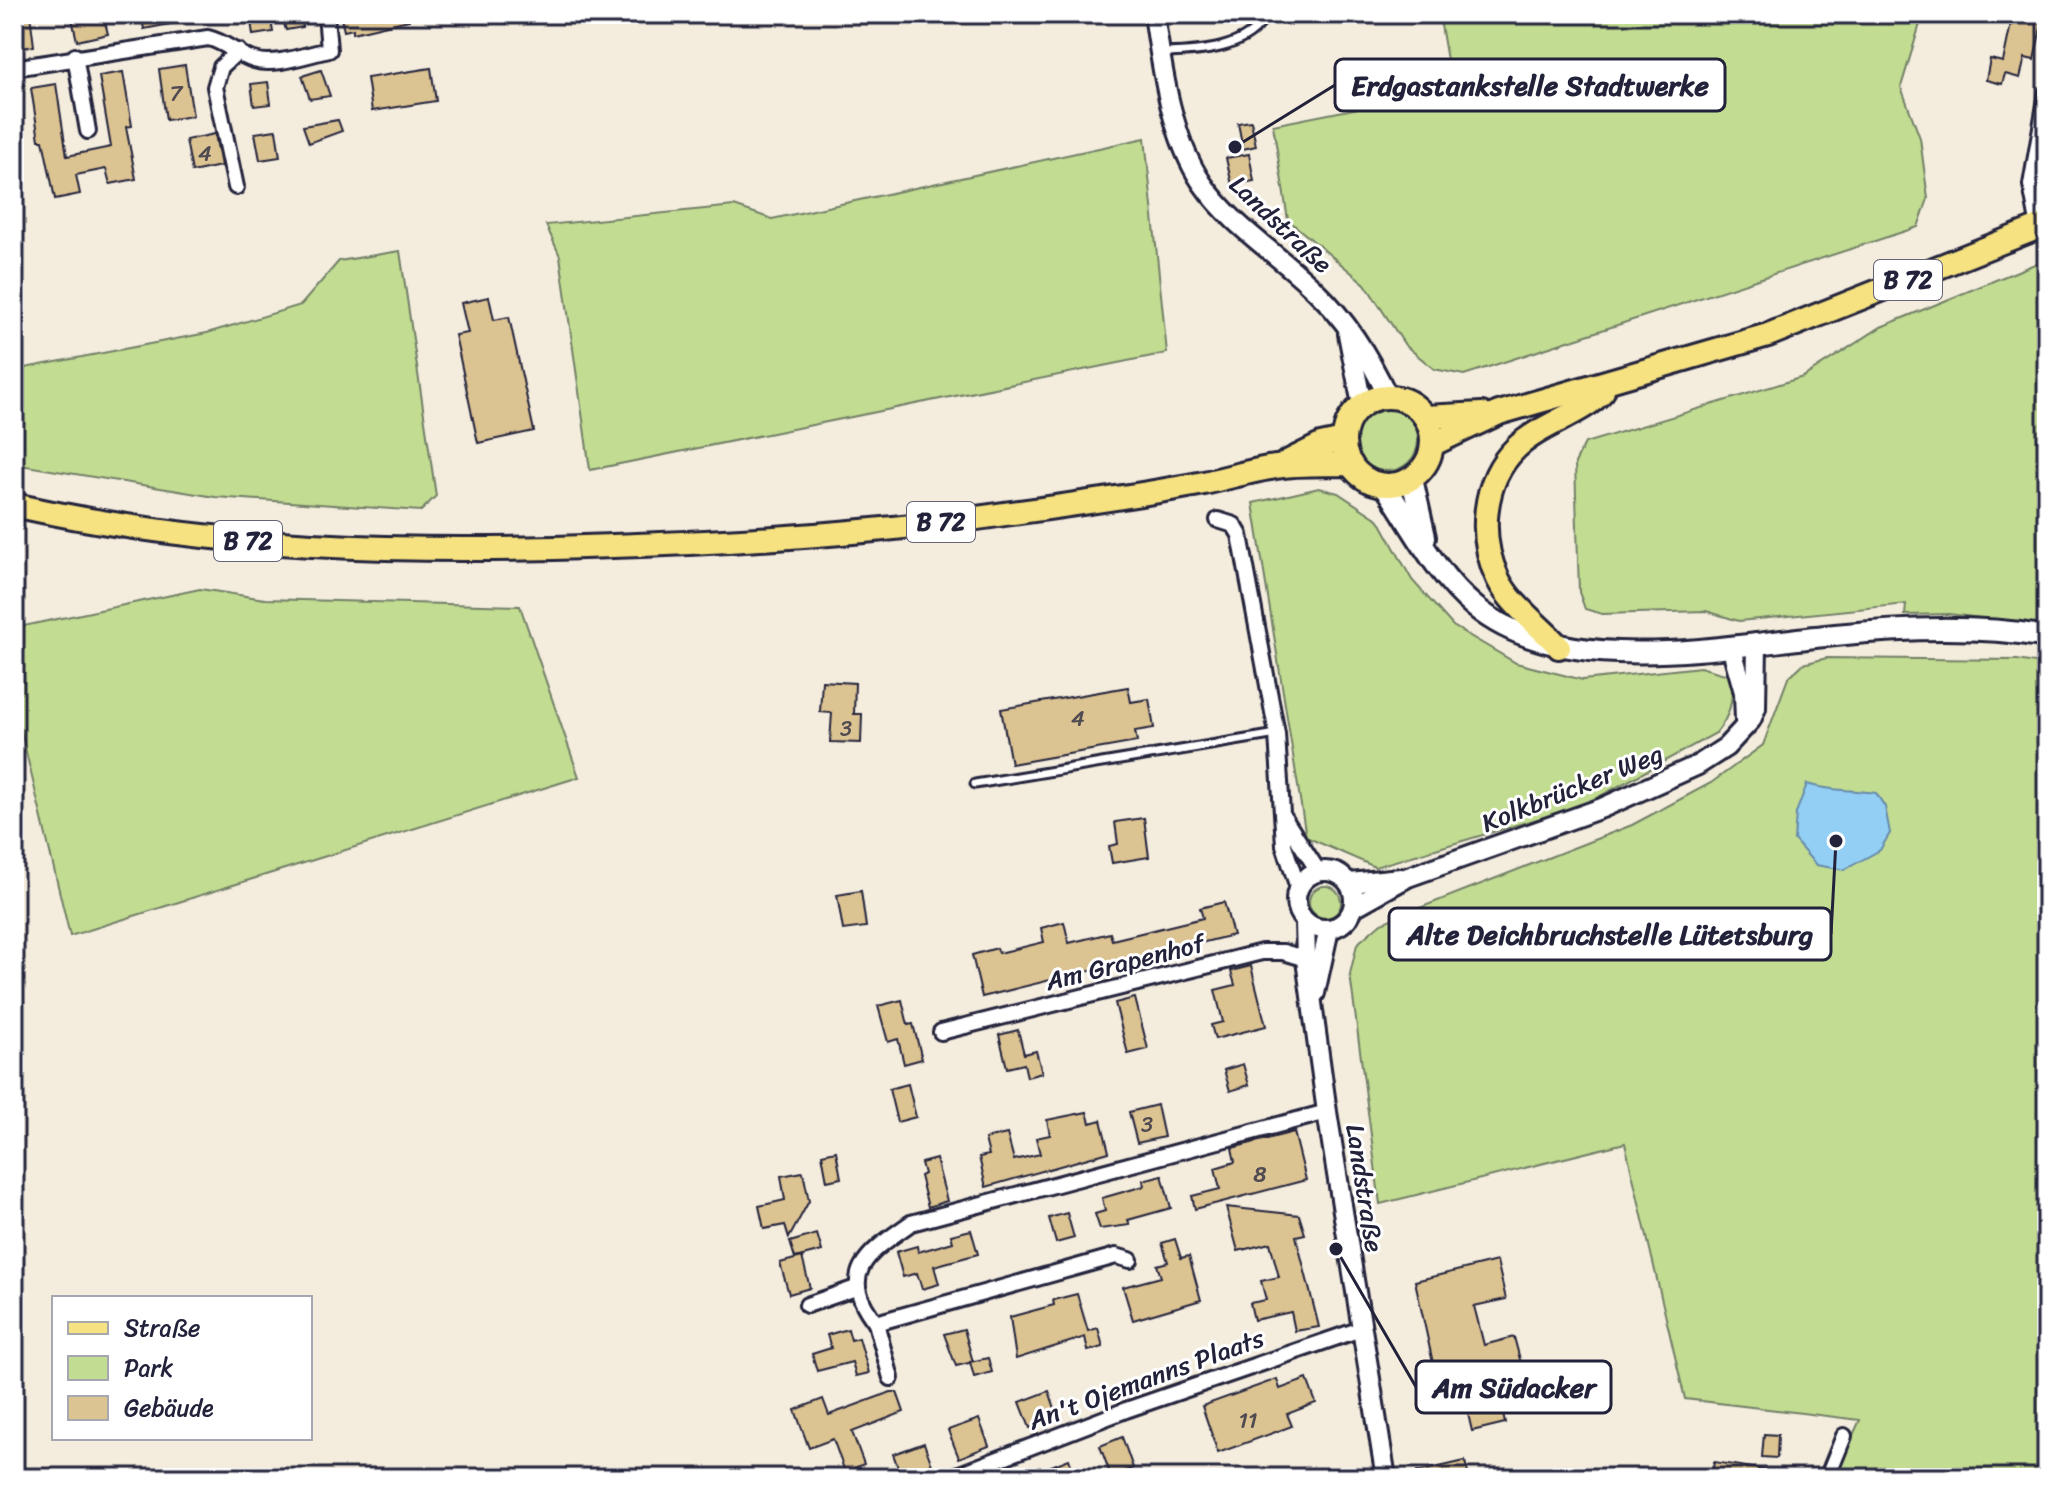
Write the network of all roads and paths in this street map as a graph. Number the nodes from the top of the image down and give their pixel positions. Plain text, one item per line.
1 (326, 14) edge
2 (1154, 14) edge
3 (1267, 14) edge
4 (238, 51) junction
5 (1160, 53) junction
6 (75, 56) junction
7 (14, 68) edge
8 (2047, 93) edge
9 (88, 131) dead end
10 (236, 187) dead end
11 (2043, 226) edge
12 (1346, 327) junction
13 (1612, 381) junction
14 (1388, 397) junction
15 (1362, 405) junction
16 (1499, 413) junction
17 (1425, 417) junction
18 (1344, 440) junction
19 (1433, 444) junction
20 (1351, 464) junction
21 (1279, 466) junction
22 (1412, 479) junction
23 (1385, 486) junction
24 (14, 505) edge
25 (1218, 520) dead end
26 (1426, 545) junction
27 (2047, 637) edge
28 (1757, 643) junction
29 (1731, 646) junction
30 (1559, 647) junction
31 (1744, 728) junction
32 (1277, 734) junction
33 (975, 784) dead end
34 (1283, 817) junction
35 (1318, 871) junction
36 (1408, 877) junction
37 (1350, 883) junction
38 (1298, 888) junction
39 (1354, 907) junction
40 (1305, 922) junction
41 (1329, 929) junction
42 (1314, 961) junction
43 (941, 1032) dead end
44 (1327, 1112) junction
45 (1130, 1260) dead end
46 (856, 1288) junction
47 (807, 1305) dead end
48 (876, 1323) junction
49 (1361, 1329) junction
50 (891, 1378) dead end
51 (1844, 1436) dead end
52 (949, 1478) edge
53 (1386, 1478) edge
54 (1827, 1478) edge

1 - 4 street
2 - 5 street, Landstraße
3 - 5 lane
4 - 6 street
4 - 10 street
5 - 12 street, Landstraße
6 - 7 street
6 - 9 street
8 - 11 street
11 - 13 main road, B 72
12 - 14 street, Landstraße
12 - 15 street, Landstraße
13 - 16 main road, B 72
13 - 30 main road
14 - 15 main road
14 - 17 main road
15 - 18 main road
16 - 17 main road, B 72
16 - 19 main road, B 72
17 - 19 main road
18 - 20 main road
18 - 21 main road, B 72
19 - 22 main road
20 - 21 main road, B 72
20 - 23 main road
21 - 24 main road, B 72
22 - 23 main road
22 - 26 main road
23 - 26 main road
25 - 32 street
26 - 30 main road
27 - 28 main road
28 - 29 main road
28 - 31 street, Kolkbrücker Weg
29 - 30 main road
29 - 31 street
31 - 36 street, Kolkbrücker Weg
32 - 33 lane
32 - 34 street
34 - 35 street
34 - 38 street
35 - 37 street
35 - 38 street
36 - 37 street, Kolkbrücker Weg
36 - 39 street, Kolkbrücker Weg
37 - 39 street
38 - 40 street
39 - 41 street
40 - 41 street
40 - 42 street, Landstraße
41 - 42 street, Landstraße
42 - 43 street, Am Grapenhof
42 - 44 street, Landstraße
44 - 46 street
44 - 49 street, Landstraße
45 - 48 street
46 - 47 street
46 - 48 street
48 - 50 street
49 - 52 street, An't Ojemanns Plaats
49 - 53 street, Landstraße
51 - 54 street

